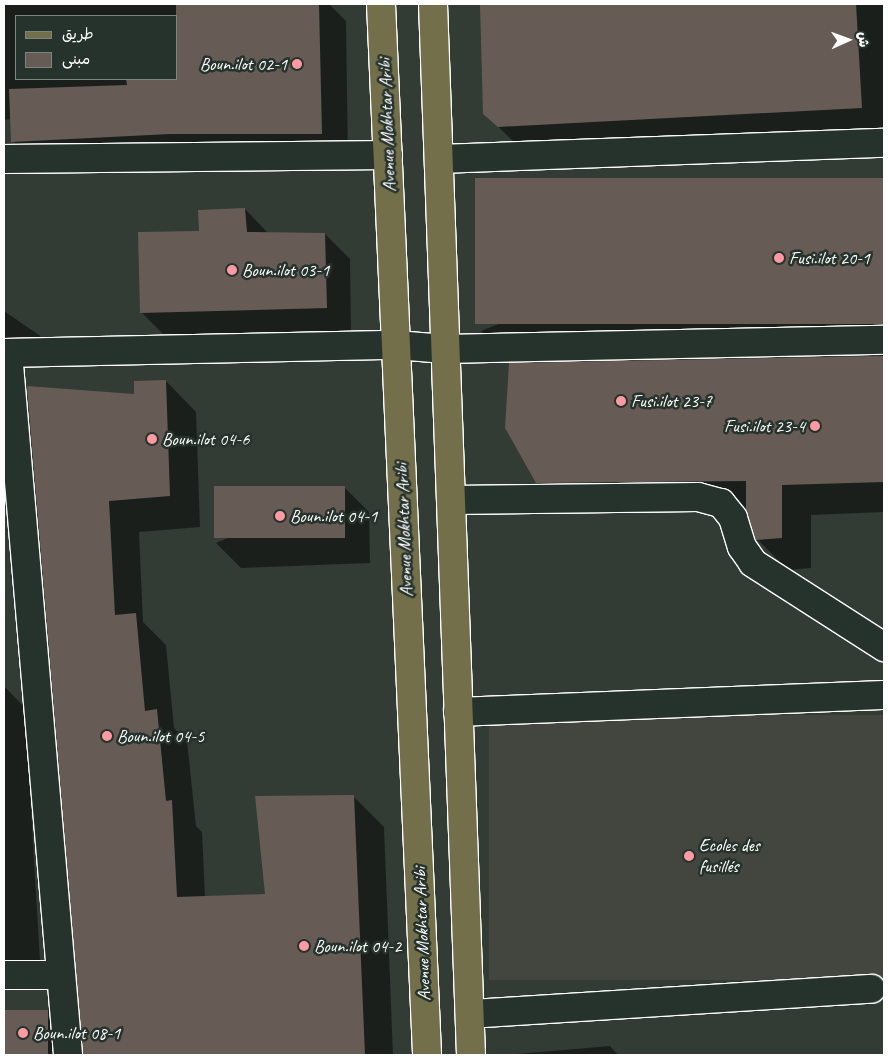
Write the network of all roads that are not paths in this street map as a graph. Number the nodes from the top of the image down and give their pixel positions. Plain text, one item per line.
1 (381, 4) edge
2 (433, 4) edge
3 (884, 142) edge
4 (388, 156) junction
5 (4, 159) edge
6 (439, 159) junction
7 (884, 340) edge
8 (396, 345) junction
9 (445, 349) junction
10 (6, 353) edge
11 (451, 500) junction
12 (884, 647) edge
13 (884, 695) edge
14 (458, 712) junction
15 (4, 975) edge
16 (61, 975) junction
17 (871, 989) dead end
18 (470, 1014) junction
19 (68, 1055) edge
20 (427, 1055) edge
21 (471, 1055) edge

1 - 4 main road, Avenue Mokhtar Aribi
2 - 6 main road
3 - 6 street
4 - 5 street
4 - 8 main road, Avenue Mokhtar Aribi
6 - 9 main road
7 - 9 street
8 - 9 street
8 - 10 street
8 - 20 main road, Avenue Mokhtar Aribi
9 - 11 main road
10 - 16 street
11 - 12 street
11 - 14 main road
13 - 14 street
14 - 18 main road
15 - 16 street
16 - 19 street
17 - 18 street
18 - 21 main road

